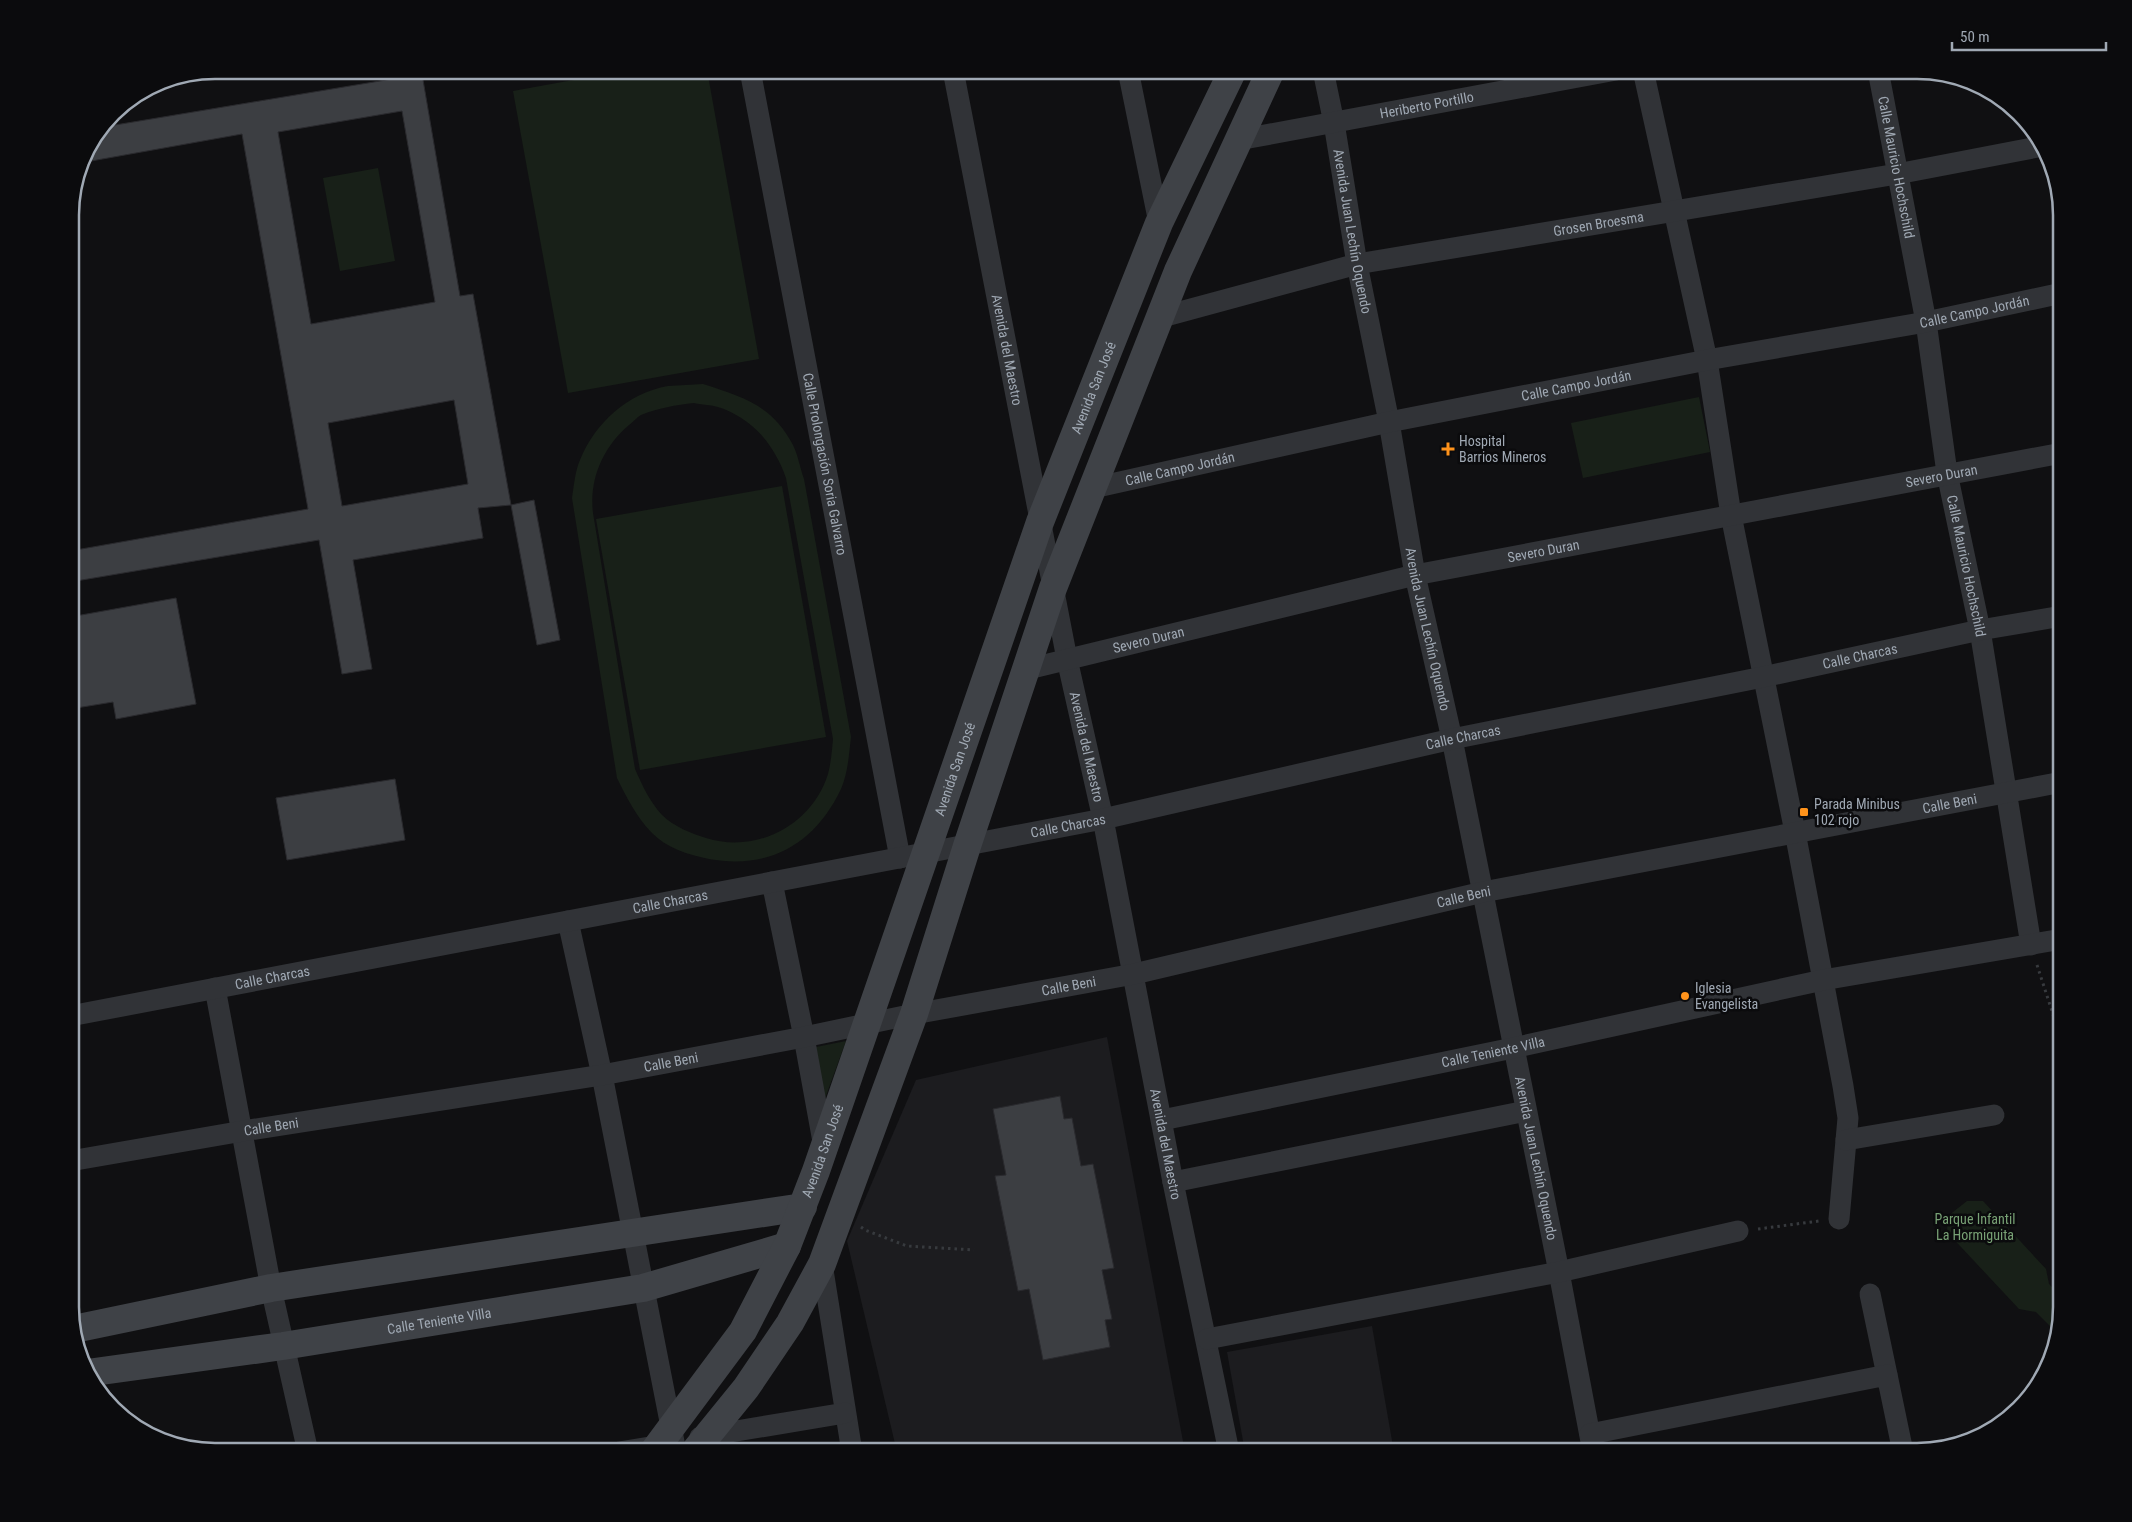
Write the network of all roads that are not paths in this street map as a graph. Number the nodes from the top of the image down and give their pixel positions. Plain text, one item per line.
1 (752, 79) edge
2 (955, 79) edge
3 (1130, 79) edge
4 (1229, 79) edge
5 (1266, 79) edge
6 (1325, 79) edge
7 (1568, 79) edge
8 (1645, 79) edge
9 (1880, 79) edge
10 (1334, 123) junction
11 (1238, 140) junction
12 (2035, 148) edge
13 (1897, 174) junction
14 (1674, 211) junction
15 (1159, 223) junction
16 (1357, 264) junction
17 (2053, 295) edge
18 (1158, 318) junction
19 (1926, 322) junction
20 (1707, 360) junction
21 (1389, 422) junction
22 (2053, 455) edge
23 (1947, 473) junction
24 (1093, 488) junction
25 (1731, 515) junction
26 (1040, 522) junction
27 (1415, 575) junction
28 (1053, 588) junction
29 (2053, 618) edge
30 (1980, 630) junction
31 (1067, 659) junction
32 (1028, 669) junction
33 (1763, 677) junction
34 (1452, 739) junction
35 (2053, 784) edge
36 (2006, 792) junction
37 (1104, 819) junction
38 (1795, 832) junction
39 (967, 846) junction
40 (927, 853) junction
41 (900, 858) junction
42 (772, 882) junction
43 (1483, 892) junction
44 (568, 921) junction
45 (2053, 941) edge
46 (2031, 945) junction
47 (1134, 974) junction
48 (1822, 980) junction
49 (215, 988) junction
50 (79, 1014) edge
51 (914, 1014) junction
52 (867, 1024) junction
53 (804, 1037) junction
54 (1513, 1048) junction
55 (602, 1075) junction
56 (1526, 1111) junction
57 (1994, 1115) dead end
58 (1162, 1120) junction
59 (243, 1131) junction
60 (1846, 1140) junction
61 (824, 1148) junction
62 (79, 1159) edge
63 (1173, 1182) junction
64 (803, 1207) junction
65 (753, 1215) junction
66 (1839, 1219) road end
67 (1738, 1231) road end
68 (632, 1234) junction
69 (787, 1246) junction
70 (822, 1264) junction
71 (1560, 1272) junction
72 (271, 1288) junction
73 (643, 1288) junction
74 (1870, 1294) dead end
75 (80, 1328) edge
76 (1206, 1339) junction
77 (283, 1346) junction
78 (96, 1372) edge
79 (1887, 1375) junction
80 (845, 1413) junction
81 (306, 1443) edge
82 (676, 1443) edge
83 (677, 1443) edge
84 (677, 1443) edge
85 (681, 1443) edge
86 (850, 1443) edge
87 (1227, 1443) edge
88 (1592, 1443) edge
89 (1901, 1443) edge

1 - 41 street, Calle Prolongación Soria Galvarro
2 - 26 street, Avenida del Maestro
3 - 15 street
4 - 15 street, Avenida San José
5 - 11 street
6 - 10 street, Avenida Juan Lechín Oquendo
7 - 10 street, Heriberto Portillo
8 - 14 street
9 - 13 street, Calle Mauricio Hochschild
10 - 11 street, Heriberto Portillo
10 - 16 street, Avenida Juan Lechín Oquendo
11 - 18 street
12 - 13 street, Grosen Broesma
13 - 14 street, Grosen Broesma
13 - 19 street, Calle Mauricio Hochschild
14 - 16 street, Grosen Broesma
14 - 20 street
15 - 26 street, Avenida San José
16 - 18 street, Grosen Broesma
16 - 21 street, Avenida Juan Lechín Oquendo
17 - 19 street, Calle Campo Jordán
18 - 24 street
19 - 20 street, Calle Campo Jordán
19 - 23 street, Calle Mauricio Hochschild
20 - 21 street, Calle Campo Jordán
20 - 25 street
21 - 24 street, Calle Campo Jordán
21 - 27 street, Avenida Juan Lechín Oquendo
22 - 23 street, Severo Duran
23 - 25 street, Severo Duran
23 - 30 street, Calle Mauricio Hochschild
24 - 28 street
25 - 27 street, Severo Duran
25 - 33 street
26 - 28 street, Avenida del Maestro
26 - 40 street, Avenida San José
27 - 31 street, Severo Duran
27 - 34 street, Avenida Juan Lechín Oquendo
28 - 31 street, Avenida del Maestro
28 - 32 street
29 - 30 street, Calle Charcas
30 - 33 street, Calle Charcas
30 - 36 street, Calle Mauricio Hochschild
31 - 32 street, Severo Duran
31 - 37 street, Avenida del Maestro
32 - 39 street
33 - 34 street, Calle Charcas
33 - 38 street
34 - 37 street, Calle Charcas
34 - 43 street, Avenida Juan Lechín Oquendo
35 - 36 street, Calle Beni
36 - 38 street, Calle Beni
36 - 46 street, Calle Mauricio Hochschild
37 - 39 street, Calle Charcas
37 - 47 street, Avenida del Maestro
38 - 43 street, Calle Beni
38 - 48 street
39 - 40 street, Calle Charcas
39 - 51 street
40 - 41 street, Calle Charcas
40 - 52 street, Avenida San José
41 - 42 street, Calle Charcas
42 - 44 street, Calle Charcas
42 - 53 street
43 - 47 street, Calle Beni
43 - 54 street, Avenida Juan Lechín Oquendo
44 - 49 street, Calle Charcas
44 - 55 street
45 - 46 street, Calle Teniente Villa
46 - 48 street, Calle Teniente Villa
47 - 51 street, Calle Beni
47 - 58 street, Avenida del Maestro
48 - 54 street, Calle Teniente Villa
48 - 60 street
49 - 50 street, Calle Charcas
49 - 59 street
51 - 52 street, Calle Beni
51 - 70 street
52 - 53 street, Calle Beni
52 - 61 street, Avenida San José
53 - 55 street, Calle Beni
53 - 61 street
54 - 56 street, Avenida Juan Lechín Oquendo
54 - 58 street, Calle Teniente Villa
55 - 59 street, Calle Beni
55 - 68 street
56 - 63 street
56 - 71 street, Avenida Juan Lechín Oquendo
57 - 60 street
58 - 63 street, Avenida del Maestro
59 - 62 street, Calle Beni
59 - 72 street
60 - 66 street
61 - 64 street, Avenida San José
63 - 76 street, Avenida del Maestro
64 - 65 street
64 - 69 street, Avenida San José
65 - 68 street
65 - 69 street
67 - 71 street
68 - 72 street
68 - 73 street
69 - 70 street
69 - 73 street, Calle Teniente Villa
69 - 83 street, Avenida San José
70 - 80 street
70 - 84 street
71 - 76 street
71 - 88 street, Avenida Juan Lechín Oquendo
72 - 75 street
72 - 77 street
73 - 77 street, Calle Teniente Villa
73 - 82 street
74 - 79 street
76 - 87 street, Avenida del Maestro
77 - 78 street, Calle Teniente Villa
77 - 81 street
79 - 88 street
79 - 89 street
80 - 85 street
80 - 86 street

